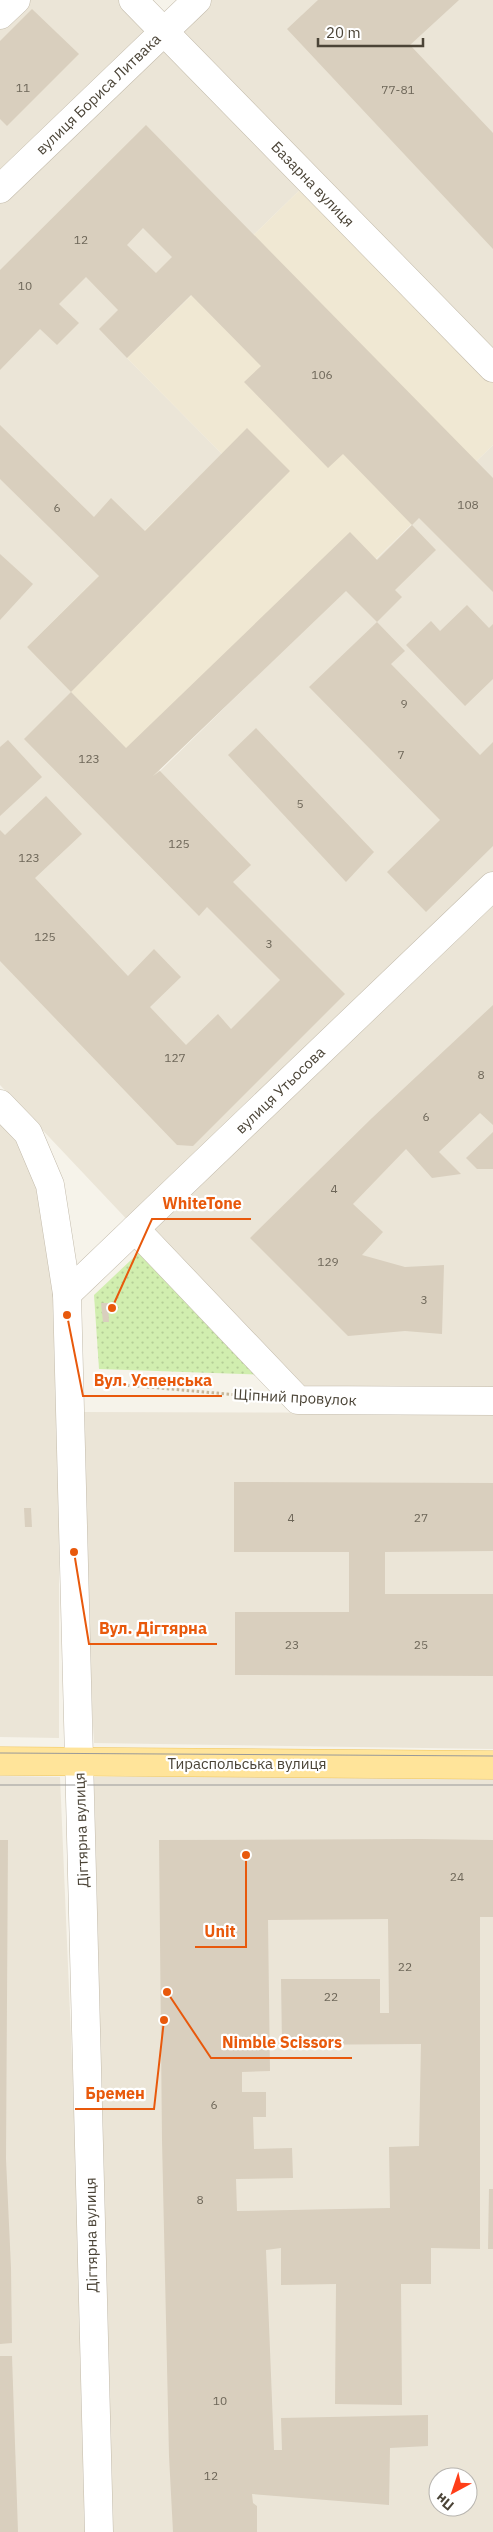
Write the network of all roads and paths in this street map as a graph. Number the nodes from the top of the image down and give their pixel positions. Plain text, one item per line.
1 (16, 0) edge
2 (133, 0) edge
3 (197, 0) edge
4 (0, 15) edge
5 (164, 32) junction
6 (0, 189) edge
7 (493, 368) edge
8 (493, 886) edge
9 (0, 1104) edge
10 (135, 1229) junction
11 (67, 1294) junction
12 (68, 1380) junction
13 (298, 1400) junction
14 (493, 1401) edge
15 (0, 1761) edge
16 (79, 1762) junction
17 (493, 1765) edge
18 (98, 2532) edge

1 - 4 street
2 - 5 street, Базарна вулиця
3 - 5 street, вулиця Бориса Литвака
5 - 6 street, вулиця Бориса Литвака
5 - 7 street, Базарна вулиця
8 - 10 street, вулиця Утьосова
9 - 11 street, Дігтярна вулиця
10 - 11 street, вулиця Утьосова
10 - 13 street
11 - 12 street, Дігтярна вулиця
12 - 13 path, Щіпний провулок
12 - 16 street, Дігтярна вулиця
13 - 14 street, Щіпний провулок
15 - 16 main road, Тираспольська вулиця
16 - 17 main road, Тираспольська вулиця
16 - 18 street, Дігтярна вулиця

